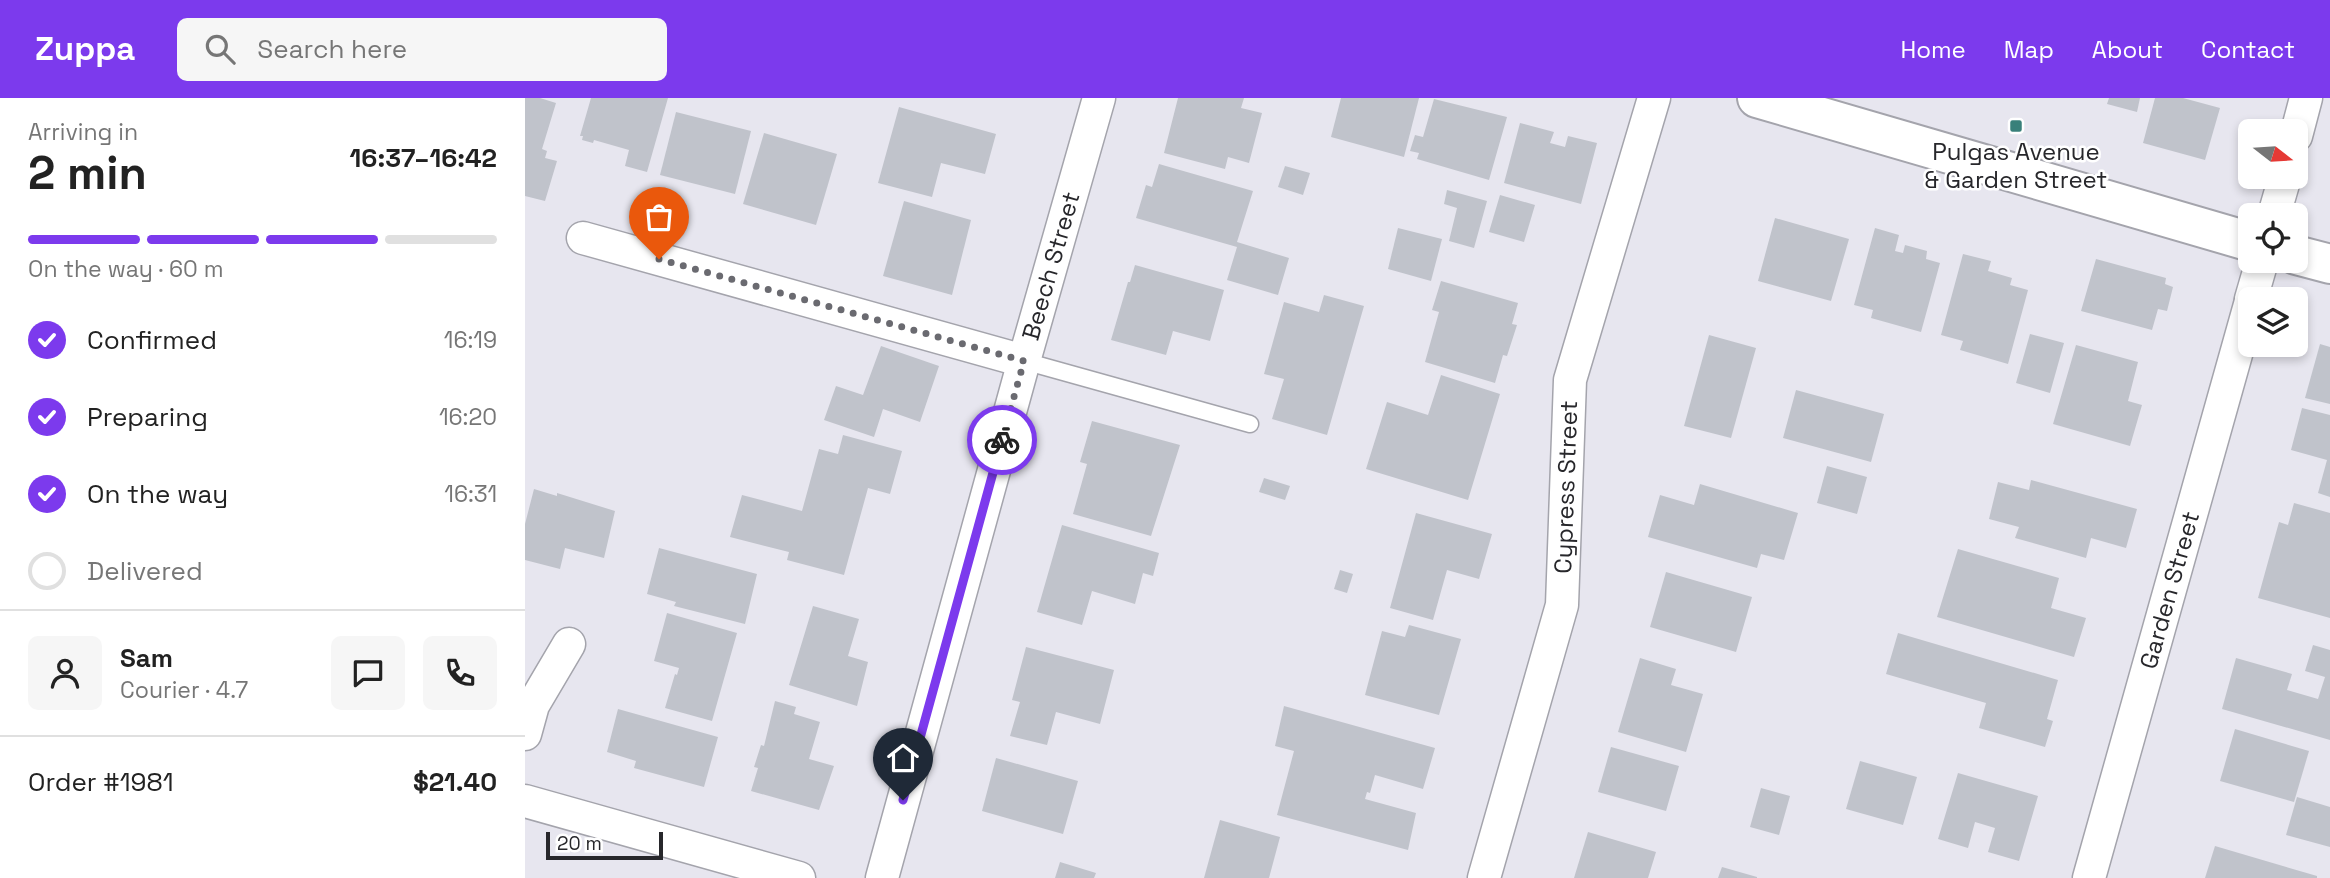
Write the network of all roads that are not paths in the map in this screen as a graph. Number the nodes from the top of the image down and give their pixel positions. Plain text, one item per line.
1 (1099, 98) edge
2 (1654, 98) edge
3 (1757, 98) edge
4 (2306, 98) edge
5 (2300, 119) edge
6 (583, 238) dead end
7 (2238, 238) edge
8 (2308, 258) edge
9 (2330, 264) edge
10 (2238, 346) edge
11 (1024, 361) junction
12 (1250, 424) dead end
13 (569, 644) dead end
14 (525, 734) edge
15 (525, 801) edge
16 (799, 878) edge
17 (882, 878) edge
18 (1484, 878) edge
19 (2089, 878) edge

1 - 11 street, Beech Street
2 - 18 street, Cypress Street
3 - 7 street
4 - 5 street
6 - 11 street
8 - 9 street
10 - 19 street, Garden Street
11 - 12 lane
11 - 17 street, Beech Street
13 - 14 street
15 - 16 street

